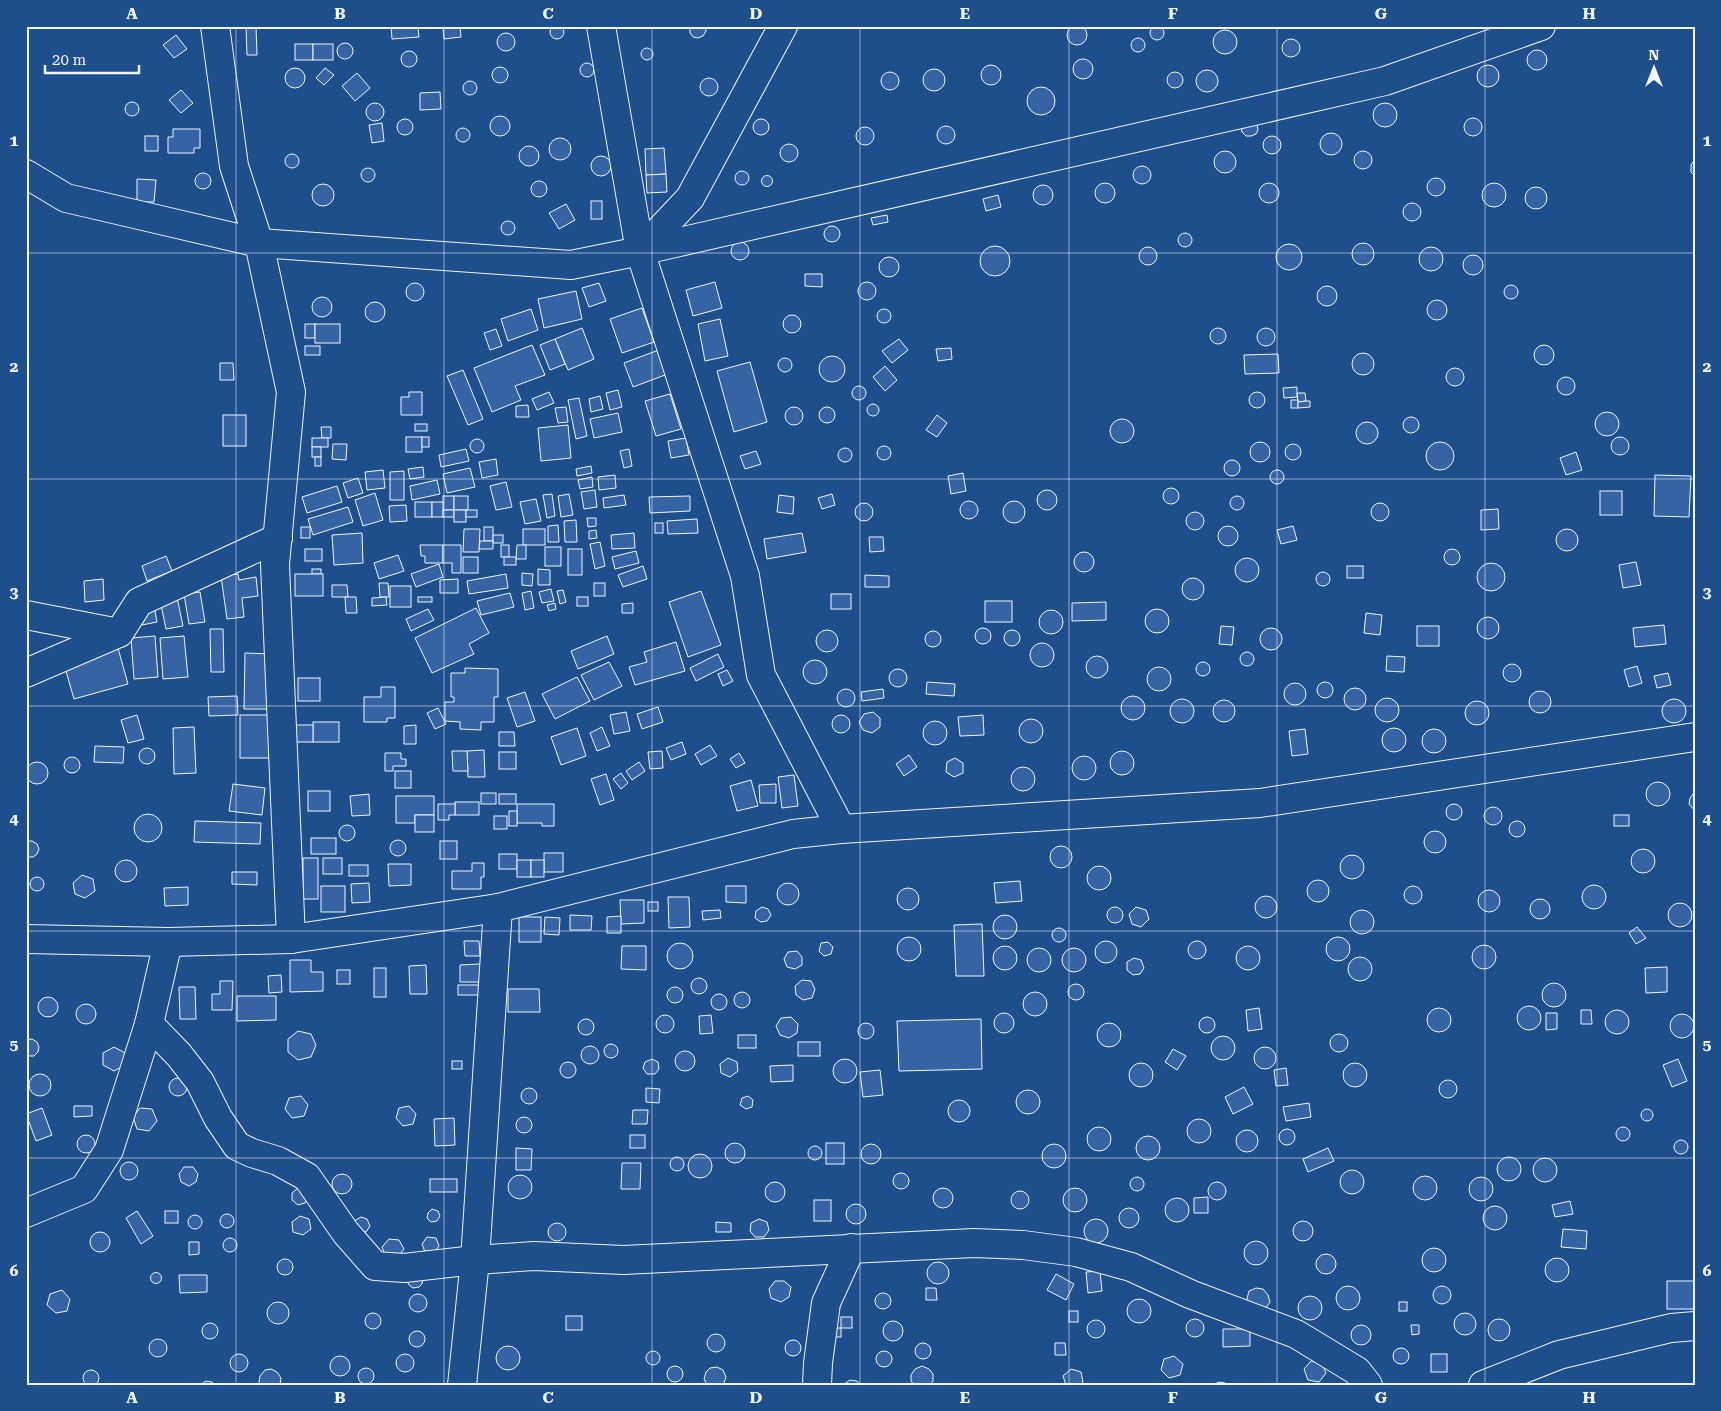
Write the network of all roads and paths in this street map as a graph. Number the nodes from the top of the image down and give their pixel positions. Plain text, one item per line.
1 (215, 26) edge
2 (601, 26) edge
3 (783, 26) edge
4 (1541, 26) edge
5 (26, 174) edge
6 (259, 243) junction
7 (640, 251) junction
8 (278, 538) junction
9 (26, 615) edge
10 (119, 634) junction
11 (26, 673) edge
12 (1695, 738) edge
13 (841, 829) junction
14 (498, 908) junction
15 (26, 939) edge
16 (291, 939) junction
17 (168, 942) junction
18 (149, 1024) junction
19 (26, 1213) edge
20 (851, 1248) junction
21 (475, 1260) junction
22 (1695, 1326) edge
23 (462, 1385) edge
24 (817, 1385) edge
25 (1368, 1385) edge
26 (1483, 1385) edge

1 - 6 street
2 - 7 street
3 - 7 street
4 - 7 street
5 - 6 street
6 - 7 street
6 - 8 street
7 - 13 street
8 - 10 street
8 - 16 street
9 - 10 street
10 - 11 street
12 - 13 street
13 - 14 street
14 - 16 street
14 - 21 street
15 - 17 street
16 - 17 street
17 - 18 street
18 - 19 street
18 - 21 street
20 - 21 street
20 - 24 street
20 - 25 street
21 - 23 street
22 - 26 street

